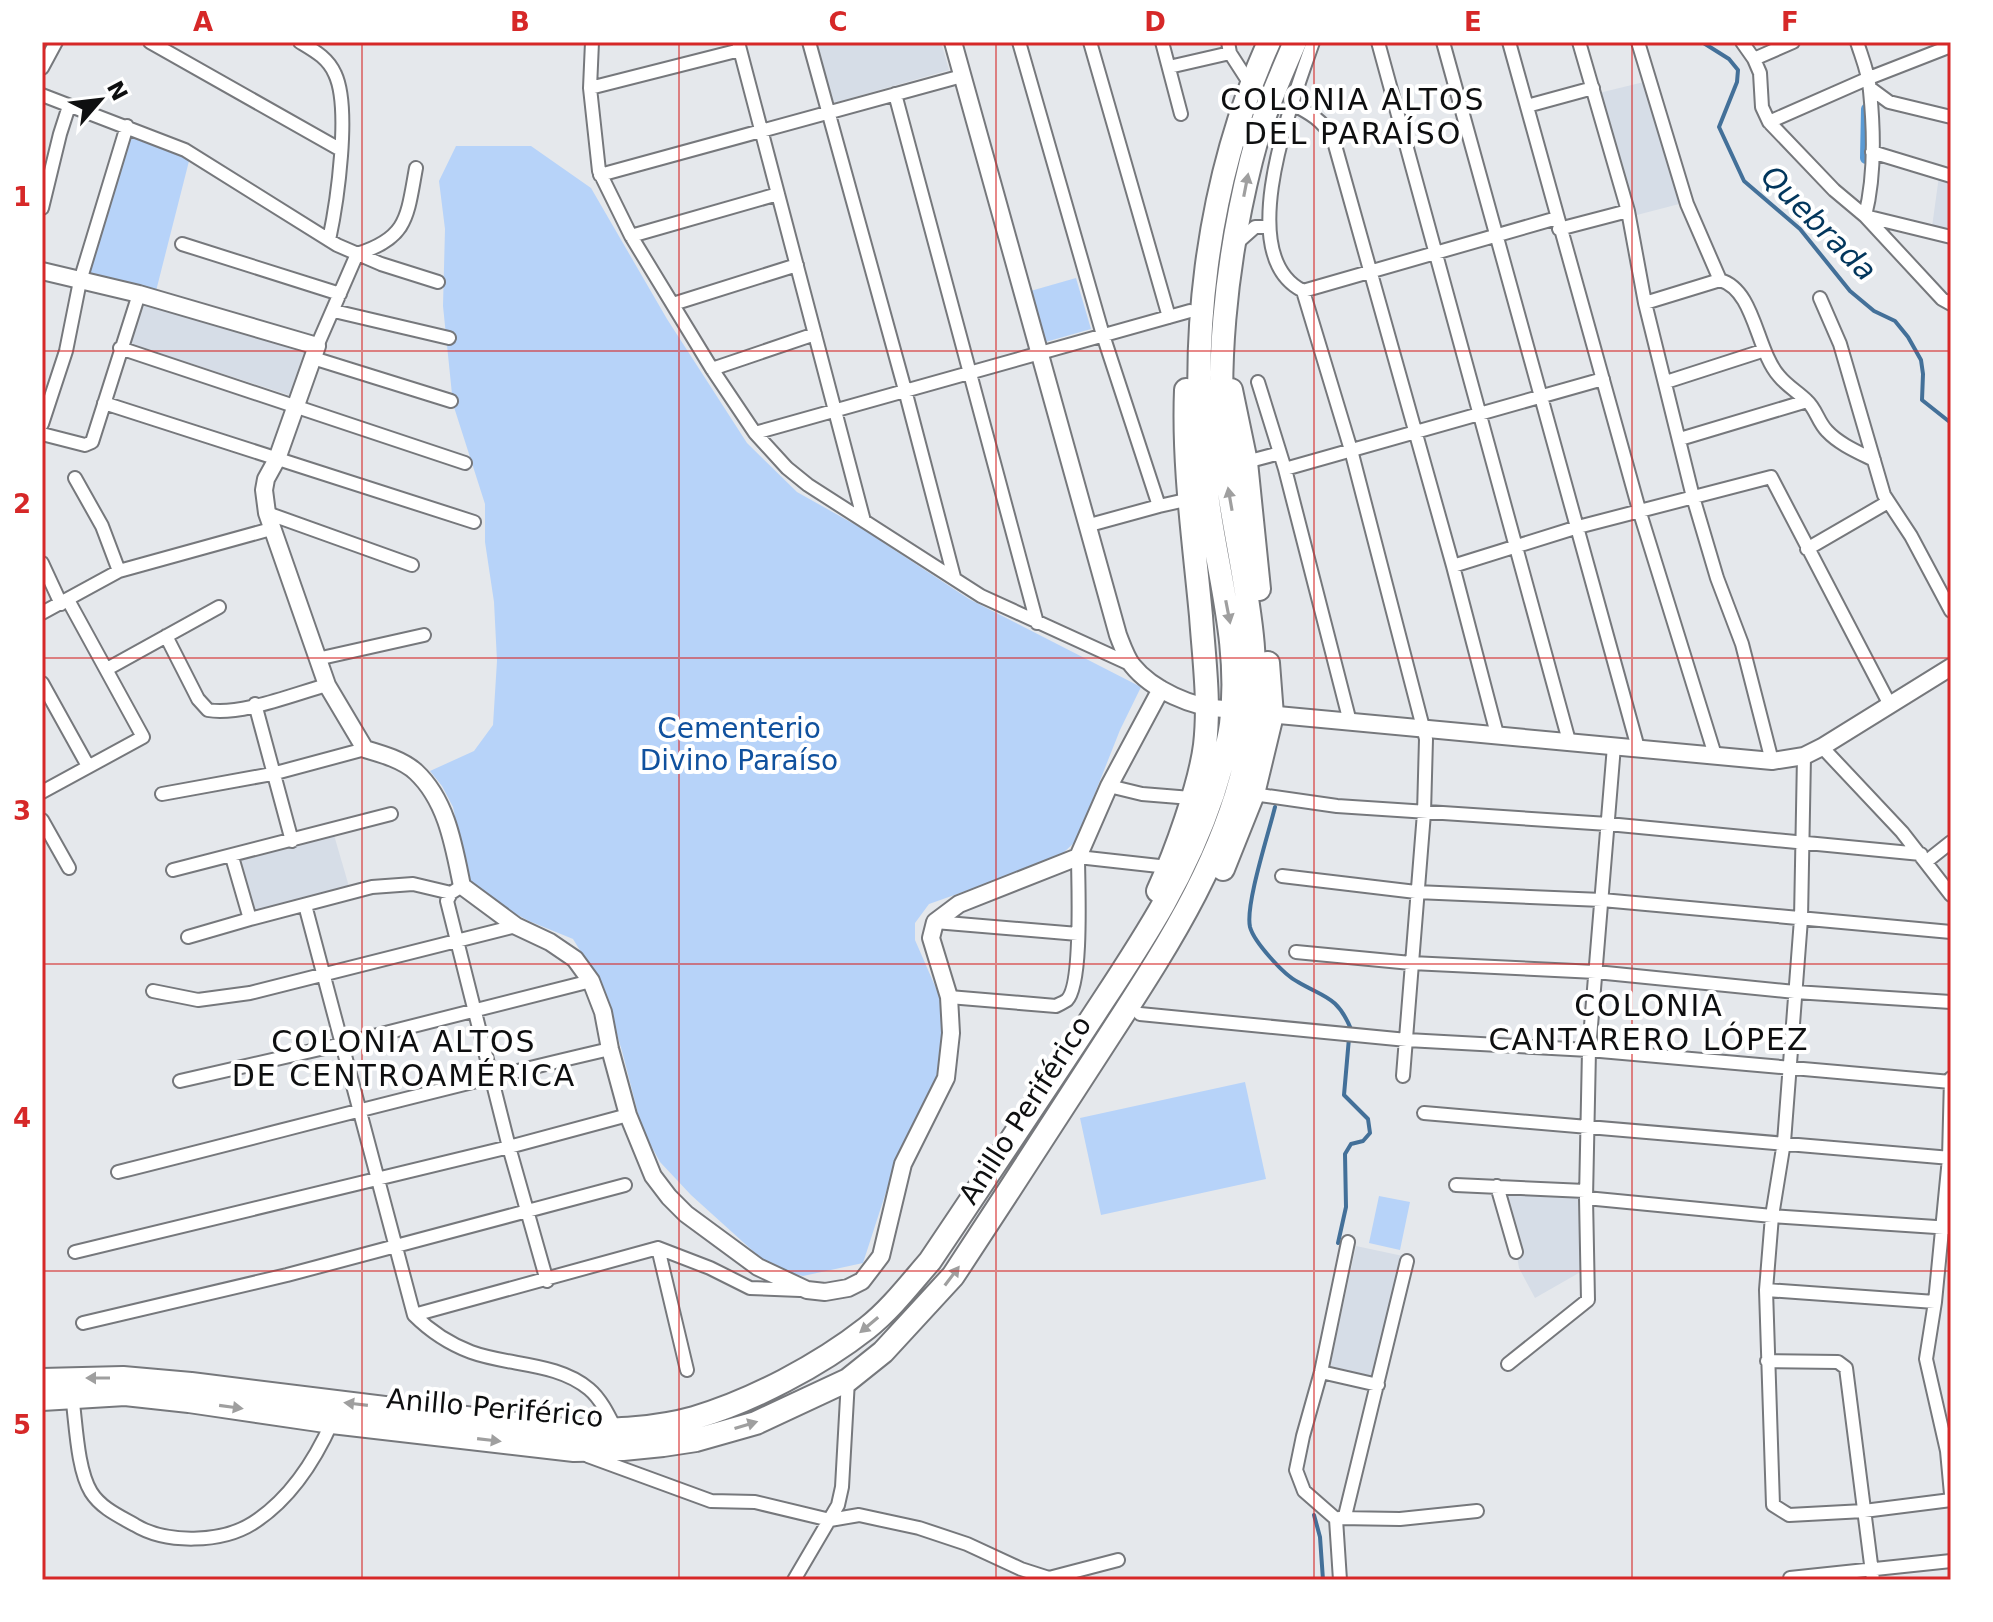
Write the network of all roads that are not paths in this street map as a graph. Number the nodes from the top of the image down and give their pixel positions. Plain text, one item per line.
1 (150, 42) edge
2 (300, 42) edge
3 (592, 42) edge
4 (809, 42) edge
5 (953, 42) edge
6 (1019, 42) edge
7 (1090, 42) edge
8 (1162, 42) edge
9 (1269, 42) edge
10 (1295, 42) edge
11 (1313, 42) edge
12 (1378, 42) edge
13 (1443, 42) edge
14 (1509, 42) edge
15 (1579, 42) edge
16 (1638, 42) edge
17 (1742, 42) edge
18 (1793, 42) edge
19 (1857, 42) edge
20 (51, 44) edge
21 (739, 46) edge
22 (1951, 46) edge
23 (1229, 48) edge
24 (1754, 59) junction
25 (1169, 67) junction
26 (42, 68) edge
27 (962, 76) junction
28 (1870, 81) junction
29 (1250, 84) junction
30 (590, 88) junction
31 (1593, 88) junction
32 (895, 94) junction
33 (42, 95) edge
34 (1292, 104) junction
35 (69, 106) junction
36 (1527, 106) junction
37 (828, 112) junction
38 (1181, 114) dead end
39 (1951, 117) edge
40 (1769, 122) junction
41 (127, 126) junction
42 (762, 131) junction
43 (341, 150) junction
44 (1872, 152) junction
45 (416, 168) dead end
46 (600, 175) junction
47 (1951, 176) edge
48 (778, 194) junction
49 (42, 208) edge
50 (1628, 211) junction
51 (1865, 216) junction
52 (1558, 223) junction
53 (1268, 227) junction
54 (631, 236) junction
55 (1497, 236) junction
56 (1951, 237) edge
57 (329, 240) junction
58 (182, 244) dead end
59 (1234, 245) junction
60 (1434, 253) junction
61 (357, 254) junction
62 (1208, 256) junction
63 (797, 265) junction
64 (42, 271) edge
65 (1369, 271) junction
66 (1720, 280) junction
67 (80, 281) junction
68 (438, 282) dead end
69 (1303, 291) junction
70 (139, 294) junction
71 (340, 294) junction
72 (1820, 298) dead end
73 (1645, 303) junction
74 (673, 304) junction
75 (1951, 304) edge
76 (334, 311) junction
77 (1179, 314) junction
78 (815, 334) junction
79 (1103, 335) junction
80 (449, 338) dead end
81 (120, 348) junction
82 (1762, 351) junction
83 (315, 352) junction
84 (1038, 353) junction
85 (1224, 353) junction
86 (712, 369) junction
87 (970, 374) junction
88 (1603, 379) junction
89 (1258, 382) dead end
90 (1666, 382) junction
91 (905, 390) junction
92 (1541, 395) junction
93 (451, 401) dead end
94 (1807, 401) junction
95 (104, 403) junction
96 (295, 408) junction
97 (835, 410) junction
98 (1479, 412) junction
99 (42, 424) edge
100 (1415, 431) junction
101 (755, 433) junction
102 (42, 434) edge
103 (1680, 439) junction
104 (1351, 450) junction
105 (1280, 453) junction
106 (277, 459) junction
107 (1874, 460) junction
108 (1246, 462) junction
109 (465, 463) dead end
110 (1285, 469) junction
111 (75, 478) dead end
112 (1693, 497) junction
113 (1190, 499) junction
114 (1888, 502) junction
115 (1159, 506) junction
116 (1640, 513) junction
117 (269, 521) junction
118 (864, 521) junction
119 (474, 522) dead end
120 (1086, 526) junction
121 (1578, 527) junction
122 (1517, 547) junction
123 (1807, 549) junction
124 (42, 563) edge
125 (412, 565) dead end
126 (1453, 566) junction
127 (119, 571) junction
128 (954, 577) junction
129 (64, 602) junction
130 (219, 607) dead end
131 (1951, 611) edge
132 (42, 613) edge
133 (1037, 623) junction
134 (424, 635) dead end
135 (166, 636) junction
136 (317, 659) junction
137 (1132, 665) junction
138 (1951, 667) edge
139 (107, 669) junction
140 (42, 683) edge
141 (327, 685) junction
142 (1161, 689) junction
143 (1889, 703) junction
144 (255, 704) junction
145 (1216, 709) junction
146 (1269, 714) junction
147 (1350, 722) junction
148 (1423, 727) junction
149 (1497, 734) junction
150 (1569, 741) junction
151 (1614, 746) junction
152 (1822, 747) junction
153 (1638, 748) junction
154 (365, 749) junction
155 (1715, 755) junction
156 (1804, 756) junction
157 (1772, 761) junction
158 (88, 766) junction
159 (272, 774) junction
160 (1109, 786) junction
161 (42, 792) edge
162 (162, 794) dead end
163 (1253, 794) junction
164 (1191, 798) junction
165 (1424, 813) junction
166 (391, 814) dead end
167 (42, 820) edge
168 (1608, 824) junction
169 (292, 841) junction
170 (1951, 842) edge
171 (1804, 843) junction
172 (232, 857) junction
173 (1078, 857) junction
174 (1924, 858) junction
175 (1168, 867) junction
176 (69, 868) dead end
177 (173, 870) dead end
178 (1282, 876) dead end
179 (456, 890) junction
180 (1416, 892) junction
181 (1951, 895) edge
182 (1602, 900) junction
183 (305, 905) junction
184 (250, 919) junction
185 (1801, 919) junction
186 (935, 922) junction
187 (516, 926) junction
188 (1951, 932) edge
189 (1078, 934) junction
190 (188, 937) dead end
191 (456, 942) junction
192 (1296, 952) dead end
193 (1411, 963) junction
194 (1596, 972) junction
195 (323, 975) junction
196 (591, 981) junction
197 (153, 991) dead end
198 (1795, 992) junction
199 (949, 997) junction
200 (1951, 1002) edge
201 (476, 1010) junction
202 (1140, 1014) junction
203 (1407, 1040) junction
204 (342, 1044) junction
205 (610, 1049) junction
206 (1589, 1050) junction
207 (1788, 1068) junction
208 (493, 1076) junction
209 (1403, 1076) dead end
210 (180, 1081) dead end
211 (1951, 1081) edge
212 (1049, 1084) junction
213 (1074, 1090) junction
214 (361, 1111) junction
215 (1424, 1113) dead end
216 (628, 1115) junction
217 (1587, 1128) junction
218 (1784, 1142) junction
219 (509, 1147) junction
220 (1950, 1158) edge
221 (118, 1172) dead end
222 (377, 1179) junction
223 (625, 1185) dead end
224 (1456, 1185) dead end
225 (1497, 1186) junction
226 (1586, 1194) junction
227 (527, 1212) junction
228 (1772, 1216) junction
229 (1946, 1228) edge
230 (1348, 1242) dead end
231 (395, 1245) junction
232 (658, 1248) junction
233 (75, 1252) dead end
234 (1516, 1252) dead end
235 (1407, 1261) dead end
236 (547, 1281) junction
237 (807, 1290) junction
238 (1766, 1290) junction
239 (1935, 1302) junction
240 (414, 1315) junction
241 (83, 1323) dead end
242 (1767, 1361) junction
243 (1508, 1364) dead end
244 (687, 1370) dead end
245 (1321, 1372) junction
246 (42, 1380) edge
247 (848, 1380) junction
248 (1378, 1385) junction
249 (72, 1395) junction
250 (42, 1399) edge
251 (332, 1422) junction
252 (616, 1430) junction
253 (574, 1450) junction
254 (1951, 1497) edge
255 (1477, 1511) dead end
256 (1864, 1511) junction
257 (1340, 1518) junction
258 (830, 1520) junction
259 (1118, 1560) dead end
260 (1951, 1561) edge
261 (1872, 1574) edge
262 (1790, 1578) dead end
263 (794, 1580) edge
264 (1340, 1580) edge

1 - 43 street
2 - 43 street
3 - 30 street
4 - 37 street
5 - 27 street
6 - 79 street
7 - 77 street
8 - 25 street
9 - 29 highway, Anillo Periférico
59 -> 10 highway, Anillo Periférico
11 - 34 street
12 - 60 street
13 - 55 street
14 - 36 street
15 - 31 street
16 - 66 street
17 - 24 street
18 - 24 street
19 - 28 street
20 - 26 street
21 - 30 street
21 - 42 street
22 - 28 street
23 - 25 street
23 - 29 street
24 - 40 street
25 - 38 street
27 - 32 street
27 - 84 street
28 - 39 street
28 - 40 street
28 - 44 street
29 - 62 highway, Anillo Periférico
30 - 46 street
31 - 36 street
31 - 50 street
32 - 37 street
32 - 87 street
33 - 35 street
34 - 53 street
34 - 65 street
35 - 41 street
35 - 49 street
36 - 52 street
37 - 42 street
37 - 91 street
40 - 51 street
41 - 57 street
41 - 67 street
42 - 46 street
42 - 48 street
43 - 57 street
44 - 47 street
44 - 51 street
45 - 61 street
46 - 54 street
48 - 54 street
48 - 63 street
50 - 52 street
50 - 73 street
51 - 56 street
51 - 75 street
52 - 55 street
52 - 88 street
53 - 59 street
53 - 69 street
54 - 74 street
55 - 60 street
55 - 92 street
57 - 61 street
58 - 71 street
59 - 85 highway, Anillo Periférico
60 - 65 street
60 - 98 street
61 - 68 street
61 - 71 street
62 - 77 highway
62 -> 212 highway, Anillo Periférico
63 - 74 street
63 - 78 street
64 - 67 street
65 - 69 street
65 - 100 street
66 - 73 street
66 - 82 street
67 - 70 street
67 - 99 street
69 - 104 street
70 - 81 street
70 - 83 street
71 - 76 street
72 - 107 street
73 - 90 street
74 - 86 street
76 - 80 street
76 - 83 street
77 - 79 street
77 - 113 highway
78 - 86 street
78 - 97 street
79 - 84 street
79 - 115 street
81 - 95 street
81 - 96 street
82 - 90 street
82 - 94 street
83 - 93 street
83 - 96 street
84 - 87 street
84 - 120 street
85 - 108 highway
213 -> 85 highway, Anillo Periférico
86 - 101 street
87 - 91 street
87 - 133 street
88 - 92 street
88 - 116 street
89 - 105 street
90 - 103 street
91 - 97 street
91 - 128 street
92 - 98 street
92 - 121 street
94 - 103 street
94 - 107 street
95 - 102 street
95 - 106 street
96 - 106 street
96 - 109 street
97 - 101 street
97 - 118 street
98 - 100 street
98 - 122 street
100 - 104 street
100 - 126 street
101 - 118 street
103 - 112 street
104 - 110 street
104 - 148 street
105 - 108 street
105 - 110 street
106 - 117 street
106 - 119 street
107 - 114 street
108 - 146 highway
110 - 147 street
111 - 127 street
112 - 116 street
112 - 123 street
112 - 157 street
113 - 115 street
113 - 145 highway
114 - 123 street
114 - 131 street
115 - 120 street
116 - 121 street
116 - 155 street
117 - 125 street
117 - 127 street
117 - 136 street
118 - 128 street
120 - 137 street
121 - 122 street
121 - 153 street
122 - 126 street
122 - 150 street
123 - 143 street
124 - 129 street
126 - 149 street
127 - 129 street
128 - 133 street
129 - 132 street
129 - 139 street
130 - 135 street
133 - 137 street
134 - 136 street
135 - 139 street
135 - 144 street
136 - 141 street
137 - 142 street
138 - 143 street
139 - 158 street
140 - 158 street
141 - 144 street
141 - 154 street
142 - 145 street
142 - 160 street
143 - 152 street
144 - 159 street
145 - 164 highway
146 - 147 street
146 - 163 highway
147 - 148 street
148 - 149 street
148 - 165 street
149 - 150 street
150 - 151 street
151 - 153 street
151 - 168 street
152 - 156 street
152 - 174 street
153 - 155 street
154 - 159 street
154 - 179 street
155 - 157 street
156 - 157 street
156 - 171 street
158 - 161 street
159 - 162 street
159 - 169 street
160 - 164 street
160 - 173 street
163 - 165 street
163 - 202 highway
164 - 175 highway
165 - 168 street
165 - 180 street
166 - 169 street
167 - 176 street
168 - 171 street
168 - 182 street
169 - 172 street
170 - 174 street
171 - 174 street
171 - 185 street
172 - 177 street
172 - 184 street
173 - 175 street
173 - 186 street
173 - 189 street
174 - 181 street
175 - 212 highway
178 - 180 street
179 - 183 street
179 - 187 street
179 - 191 street
180 - 182 street
180 - 193 street
182 - 185 street
182 - 194 street
183 - 184 street
183 - 195 street
184 - 190 street
185 - 188 street
185 - 198 street
186 - 189 street
186 - 199 street
187 - 191 street
187 - 196 street
189 - 199 street
191 - 195 street
191 - 201 street
192 - 193 street
193 - 194 street
193 - 203 street
194 - 198 street
194 - 206 street
195 - 197 street
195 - 204 street
196 - 201 street
196 - 205 street
198 - 200 street
198 - 207 street
199 - 237 street
201 - 204 street
201 - 208 street
202 - 203 street
202 - 213 highway
203 - 206 street
203 - 209 street
204 - 210 street
204 - 214 street
205 - 208 street
205 - 216 street
206 - 207 street
206 - 217 street
207 - 211 street
207 - 218 street
208 - 214 street
208 - 219 street
211 - 220 street
212 -> 252 highway, Anillo Periférico
247 -> 213 highway, Anillo Periférico
214 - 221 street
214 - 222 street
215 - 217 street
216 - 219 street
216 - 237 street
217 - 218 street
217 - 226 street
218 - 220 street
218 - 228 street
219 - 222 street
219 - 227 street
220 - 229 street
222 - 231 street
222 - 233 street
223 - 227 street
224 - 225 street
225 - 226 street
225 - 234 street
226 - 228 street
226 - 243 street
227 - 231 street
227 - 236 street
228 - 229 street
228 - 238 street
229 - 239 street
230 - 245 street
231 - 240 street
231 - 241 street
232 - 236 street
232 - 237 street
232 - 244 street
235 - 248 street
236 - 240 street
238 - 239 street
238 - 242 street
239 - 254 street
240 - 252 street
242 - 256 street
242 - 256 street
245 - 248 street
245 - 257 street
252 -> 246 highway, Anillo Periférico
253 -> 247 highway, Anillo Periférico
247 - 258 street
248 - 257 street
249 - 250 highway, Anillo Periférico
249 -> 251 highway, Anillo Periférico
249 - 251 street
251 -> 253 highway, Anillo Periférico
253 - 258 street
254 - 256 street
255 - 257 street
256 - 261 street
257 - 264 street
258 - 259 street
258 - 263 street
260 - 261 street
261 - 262 street

